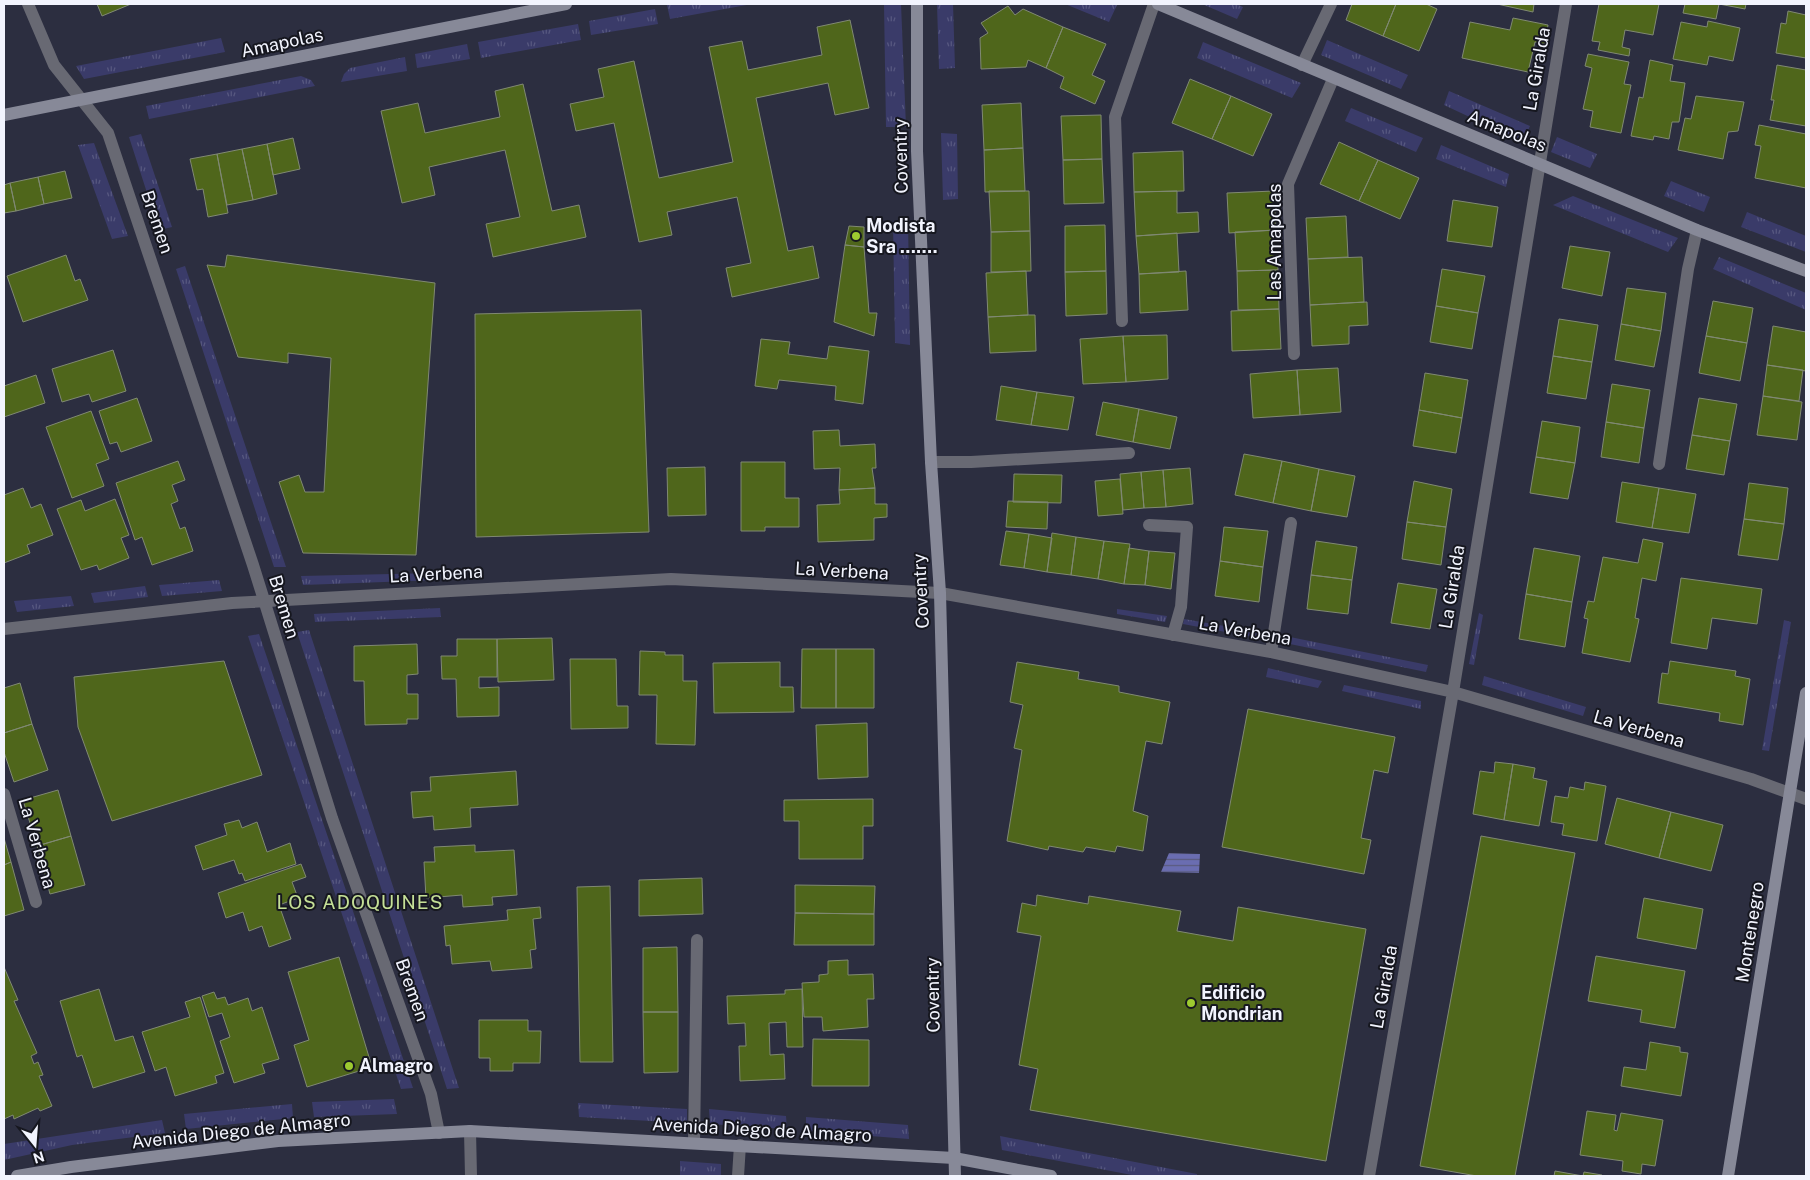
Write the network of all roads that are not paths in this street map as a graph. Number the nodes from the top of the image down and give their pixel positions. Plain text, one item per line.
1 (28, 4) edge
2 (566, 4) edge
3 (917, 4) edge
4 (1154, 4) edge
5 (1158, 4) edge
6 (1332, 4) edge
7 (1566, 4) edge
8 (1302, 66) junction
9 (1333, 79) junction
10 (81, 99) junction
11 (4, 114) edge
12 (1539, 163) junction
13 (1697, 230) junction
14 (1806, 271) edge
15 (1122, 320) dead end
16 (1294, 354) dead end
17 (1129, 453) dead end
18 (931, 462) junction
19 (1659, 464) dead end
20 (1291, 523) dead end
21 (1149, 525) dead end
22 (940, 593) junction
23 (264, 601) junction
24 (4, 629) edge
25 (1173, 635) junction
26 (1271, 652) junction
27 (1453, 692) junction
28 (1806, 693) edge
29 (1790, 793) junction
30 (4, 794) edge
31 (1806, 799) edge
32 (36, 902) dead end
33 (697, 940) dead end
34 (470, 1131) junction
35 (439, 1133) junction
36 (694, 1143) junction
37 (740, 1145) junction
38 (954, 1158) junction
39 (17, 1176) edge
40 (471, 1176) edge
41 (738, 1176) edge
42 (955, 1176) edge
43 (1051, 1176) edge
44 (1369, 1176) edge
45 (1728, 1176) edge

1 - 10 street, Bremen
2 - 10 street, Amapolas
3 - 18 street, Coventry
4 - 15 street
5 - 8 street, Amapolas
6 - 8 street
7 - 12 street, La Giralda
8 - 9 street, Amapolas
9 - 12 street, Amapolas
9 - 16 street, Las Amapolas
10 - 11 street, Amapolas
10 - 23 street, Bremen
12 - 13 street, Amapolas
12 - 27 street, La Giralda
13 - 14 street, Amapolas
13 - 19 street
17 - 18 street
18 - 22 street, Coventry
20 - 26 street
21 - 25 street
22 - 23 street, La Verbena
22 - 25 street, La Verbena
22 - 38 street, Coventry
23 - 24 street, La Verbena
23 - 35 street, Bremen
25 - 26 street, La Verbena
26 - 27 street, La Verbena
27 - 29 street, La Verbena
27 - 44 street, La Giralda
28 - 29 street, Montenegro
29 - 31 street, La Verbena
29 - 45 street, Montenegro
30 - 32 street, La Verbena
33 - 36 street
34 - 35 street, Avenida Diego de Almagro
34 - 36 street, Avenida Diego de Almagro
34 - 40 street
35 - 39 street, Avenida Diego de Almagro
36 - 37 street, Avenida Diego de Almagro
37 - 38 street, Avenida Diego de Almagro
37 - 41 street
38 - 42 street, Coventry
38 - 43 street, Avenida Diego de Almagro

